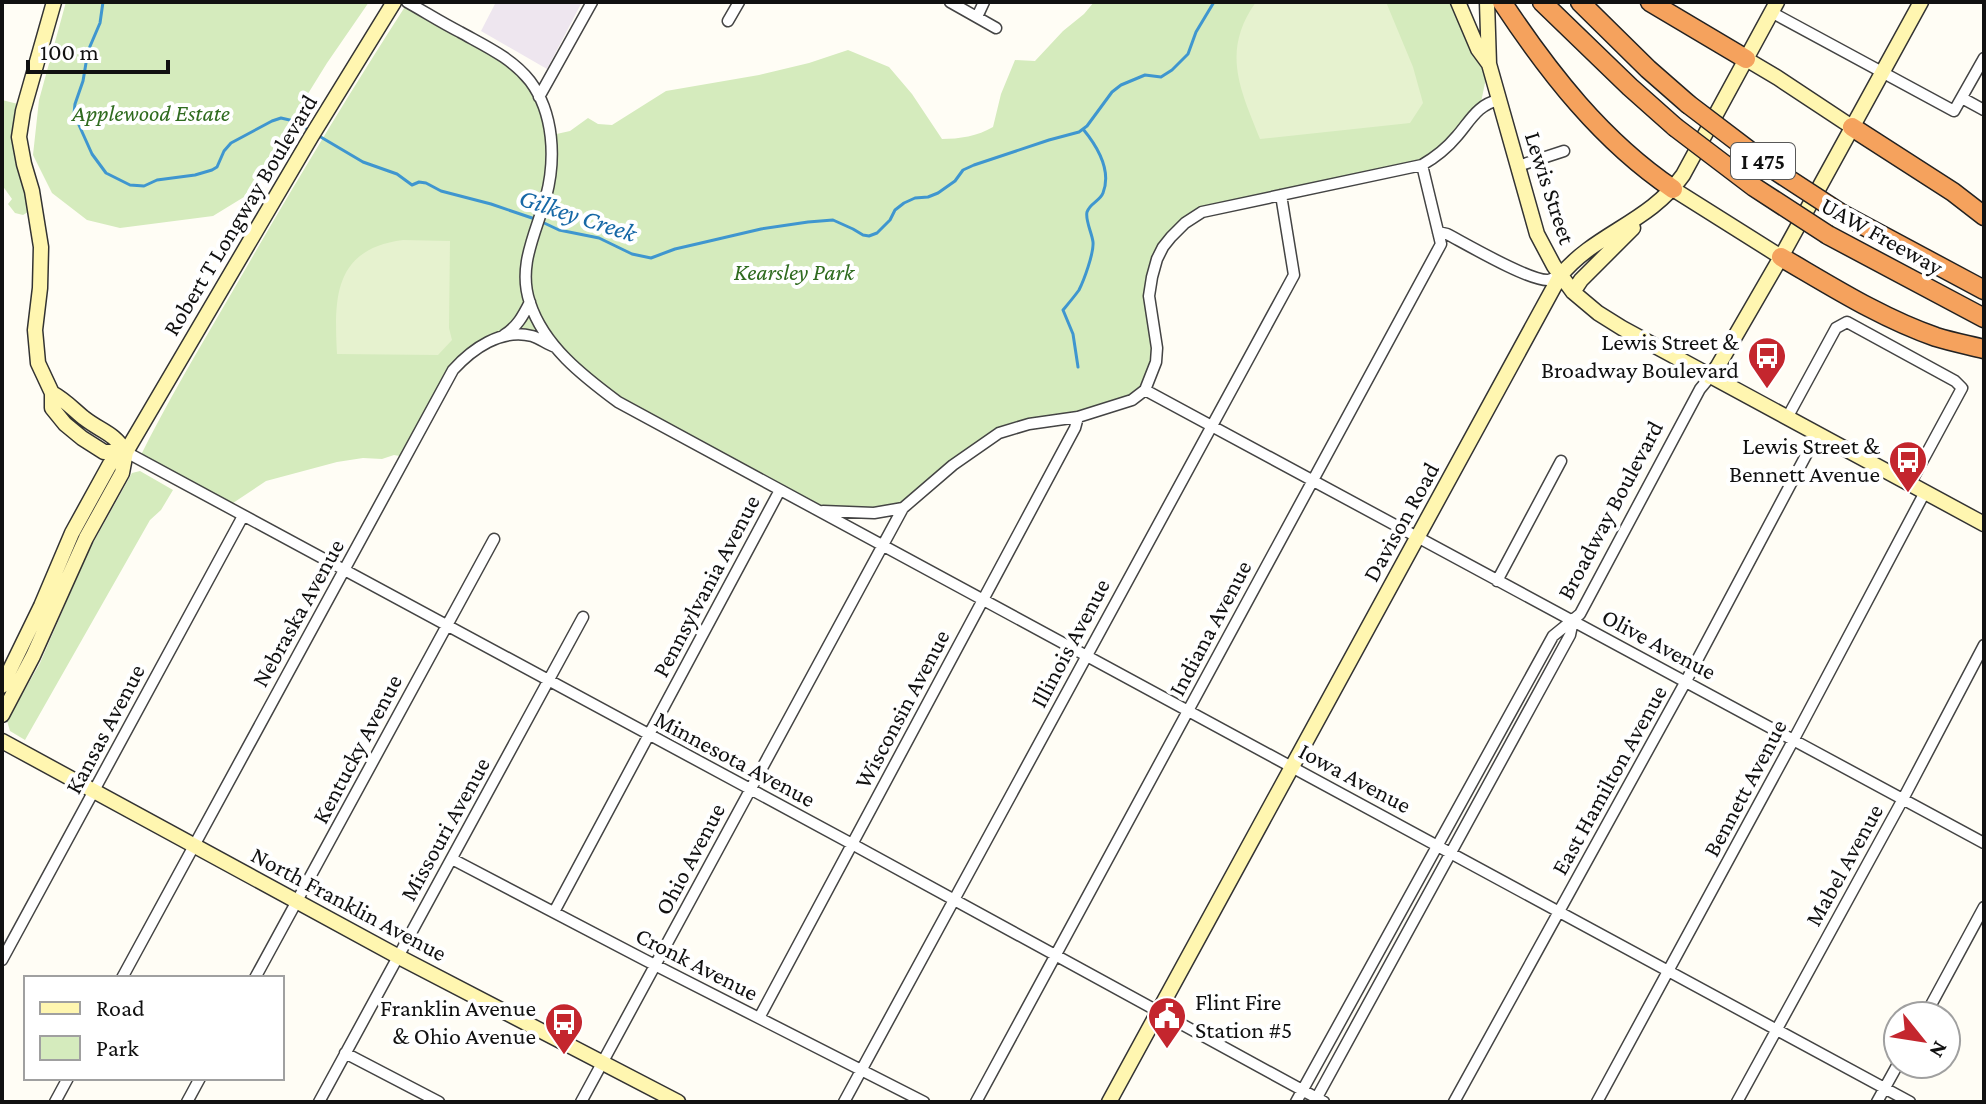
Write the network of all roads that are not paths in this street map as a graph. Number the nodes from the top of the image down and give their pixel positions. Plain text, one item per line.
1 (54, 2) edge
2 (394, 2) edge
3 (407, 2) edge
4 (592, 2) edge
5 (739, 2) edge
6 (950, 2) edge
7 (984, 2) edge
8 (1458, 2) edge
9 (1487, 2) edge
10 (1542, 2) edge
11 (1580, 2) edge
12 (1650, 2) edge
13 (1921, 2) edge
14 (1774, 7) edge
15 (1507, 10) edge
16 (977, 17) junction
17 (728, 21) dead end
18 (996, 28) dead end
19 (1984, 58) edge
20 (1746, 59) junction
21 (1489, 64) junction
22 (1883, 71) junction
23 (539, 97) junction
24 (1962, 98) junction
25 (1499, 100) junction
26 (1984, 110) edge
27 (1852, 127) junction
28 (1564, 151) dead end
29 (1422, 165) junction
30 (1518, 166) junction
31 (1673, 189) junction
32 (1281, 195) junction
33 (1651, 210) junction
34 (1984, 216) edge
35 (1438, 232) junction
36 (1781, 257) junction
37 (1560, 276) junction
38 (1984, 290) edge
39 (1573, 292) junction
40 (530, 302) junction
41 (1984, 318) edge
42 (499, 338) junction
43 (556, 348) junction
44 (1984, 349) edge
45 (1710, 377) junction
46 (1145, 390) junction
47 (1078, 417) junction
48 (1787, 418) junction
49 (1212, 425) junction
50 (1816, 433) junction
51 (126, 452) junction
52 (1561, 461) dead end
53 (1313, 480) junction
54 (1910, 484) junction
55 (780, 490) junction
56 (1925, 492) junction
57 (903, 508) junction
58 (817, 510) junction
59 (243, 516) junction
60 (1984, 524) edge
61 (1419, 536) junction
62 (494, 539) dead end
63 (883, 546) junction
64 (344, 571) junction
65 (1497, 581) junction
66 (983, 601) junction
67 (583, 617) dead end
68 (1573, 621) junction
69 (446, 625) junction
70 (1984, 645) edge
71 (1087, 655) junction
72 (548, 681) junction
73 (1686, 681) junction
74 (2, 686) edge
75 (1188, 710) junction
76 (2, 715) edge
77 (1500, 728) junction
78 (649, 736) junction
79 (1514, 736) junction
80 (1794, 739) junction
81 (2, 741) edge
82 (1292, 767) junction
83 (751, 790) junction
84 (94, 791) junction
85 (1903, 799) junction
86 (1984, 843) edge
87 (852, 844) junction
88 (193, 845) junction
89 (1437, 845) junction
90 (1451, 853) junction
91 (452, 859) junction
92 (955, 901) junction
93 (296, 902) junction
94 (1984, 907) edge
95 (554, 912) junction
96 (1559, 912) junction
97 (1056, 955) junction
98 (399, 957) junction
99 (2, 960) edge
100 (656, 965) junction
101 (1669, 971) junction
102 (123, 976) edge
103 (256, 976) edge
104 (1934, 1000) edge
105 (1158, 1012) junction
106 (759, 1018) junction
107 (1777, 1030) junction
108 (345, 1053) junction
109 (603, 1063) junction
110 (862, 1070) junction
111 (67, 1080) edge
112 (199, 1080) edge
113 (1890, 1080) edge
114 (1885, 1089) junction
115 (1302, 1091) junction
116 (1318, 1101) edge
117 (55, 1102) edge
118 (187, 1102) edge
119 (319, 1102) edge
120 (439, 1102) edge
121 (581, 1102) edge
122 (678, 1102) edge
123 (844, 1102) edge
124 (924, 1102) edge
125 (976, 1102) edge
126 (1109, 1102) edge
127 (1296, 1102) edge
128 (1454, 1102) edge
129 (1597, 1102) edge
130 (1737, 1102) edge
131 (1877, 1102) edge
132 (1910, 1102) edge

1 - 51 street
2 - 51 street, Robert T Longway Boulevard
3 - 23 street
4 - 23 street
5 - 17 street
6 - 16 street
7 - 16 street
8 - 21 street
9 - 21 street
10 - 41 highway, UAW Freeway / I 475, bridge
11 - 38 highway, UAW Freeway / I 475, bridge
12 - 20 highway
13 - 22 street, Broadway Boulevard
14 - 20 street, Davison Road
14 - 22 street
15 - 31 highway
16 - 18 street
19 - 24 street
20 - 27 street
20 - 31 street, Davison Road
21 - 25 street, Lewis Street
22 - 24 street
22 - 27 street, Broadway Boulevard
23 - 40 street
24 - 26 street
25 - 29 street
25 - 30 street, Lewis Street
27 - 34 highway
27 - 36 street, Broadway Boulevard
28 - 30 street
29 - 32 street
29 - 35 street, Indiana Avenue
30 - 37 street, Lewis Street
31 - 33 street, Davison Road
31 - 36 street
32 - 46 street
32 - 49 street, Illinois Avenue
33 - 37 street, Davison Road
33 - 39 street
35 - 37 street
35 - 53 street, Indiana Avenue
36 - 44 highway
36 - 45 street, Broadway Boulevard
37 - 39 street, Lewis Street
37 - 61 street, Davison Road
39 - 45 street, Lewis Street
40 - 42 street
40 - 43 street
42 - 43 street
42 - 64 street, Nebraska Avenue
43 - 55 street, Iowa Avenue
45 - 48 street, Lewis Street
45 - 68 street, Broadway Boulevard
46 - 47 street
46 - 49 street, Olive Avenue
47 - 57 street
47 - 66 street, Wisconsin Avenue
48 - 50 street, Lewis Street
48 - 54 street
49 - 53 street, Olive Avenue
49 - 71 street, Illinois Avenue
50 - 54 street, Lewis Street
50 - 73 street, East Hamilton Avenue
51 - 59 street, Minnesota Avenue
51 - 74 street, Robert T Longway Boulevard
51 - 76 street, Robert T Longway Boulevard
52 - 65 street
53 - 61 street, Olive Avenue
53 - 75 street, Indiana Avenue
54 - 56 street, Lewis Street
55 - 58 street, Iowa Avenue
55 - 78 street, Pennsylvania Avenue
56 - 60 street, Lewis Street
56 - 80 street, Bennett Avenue
57 - 58 street
57 - 63 street, Ohio Avenue
58 - 63 street, Iowa Avenue
59 - 64 street, Minnesota Avenue
59 - 84 street, Kansas Avenue
61 - 65 street, Olive Avenue
61 - 82 street, Davison Road
62 - 69 street, Kentucky Avenue
63 - 66 street, Iowa Avenue
63 - 83 street, Ohio Avenue
64 - 69 street, Minnesota Avenue
64 - 88 street, Nebraska Avenue
65 - 68 street, Olive Avenue
66 - 71 street, Iowa Avenue
66 - 87 street, Wisconsin Avenue
67 - 72 street, Missouri Avenue
68 - 73 street, Olive Avenue
68 - 77 street, Broadway Boulevard
68 - 79 street, Broadway Boulevard
69 - 72 street, Minnesota Avenue
69 - 93 street, Kentucky Avenue
70 - 85 street, Mabel Avenue
71 - 75 street, Iowa Avenue
71 - 92 street, Illinois Avenue
72 - 78 street, Minnesota Avenue
72 - 91 street, Missouri Avenue
73 - 80 street, Olive Avenue
73 - 96 street, East Hamilton Avenue
75 - 82 street, Iowa Avenue
75 - 97 street, Indiana Avenue
77 - 79 street
77 - 89 street, Broadway Boulevard
78 - 83 street, Minnesota Avenue
78 - 95 street, Pennsylvania Avenue
79 - 90 street, Broadway Boulevard
80 - 85 street, Olive Avenue
80 - 101 street, Bennett Avenue
81 - 84 street, North Franklin Avenue
82 - 89 street, Iowa Avenue
82 - 105 street, Davison Road
83 - 87 street, Minnesota Avenue
83 - 100 street, Ohio Avenue
84 - 88 street, North Franklin Avenue
84 - 99 street, Kansas Avenue
85 - 86 street, Olive Avenue
85 - 107 street, Mabel Avenue
87 - 92 street, Minnesota Avenue
87 - 106 street, Wisconsin Avenue
88 - 93 street, North Franklin Avenue
88 - 102 street, Nebraska Avenue
89 - 90 street, Iowa Avenue
89 - 115 street, Broadway Boulevard
90 - 96 street, Iowa Avenue
90 - 116 street, Broadway Boulevard
91 - 95 street, Cronk Avenue
91 - 98 street, Missouri Avenue
92 - 97 street, Minnesota Avenue
92 - 110 street, Illinois Avenue
93 - 98 street, North Franklin Avenue
93 - 103 street, Kentucky Avenue
94 - 104 street
95 - 100 street, Cronk Avenue
96 - 101 street, Iowa Avenue
96 - 128 street, East Hamilton Avenue
97 - 105 street, Minnesota Avenue
97 - 125 street, Indiana Avenue
98 - 108 street, Missouri Avenue
98 - 109 street, North Franklin Avenue
100 - 106 street, Cronk Avenue
100 - 109 street, Ohio Avenue
101 - 107 street, Iowa Avenue
101 - 129 street, Bennett Avenue
105 - 115 street, Minnesota Avenue
105 - 126 street, Davison Road
106 - 110 street, Cronk Avenue
107 - 114 street, Iowa Avenue
107 - 130 street, Mabel Avenue
108 - 119 street, Missouri Avenue
108 - 120 street
109 - 121 street, Ohio Avenue
109 - 122 street, North Franklin Avenue
110 - 123 street, Illinois Avenue
110 - 124 street, Cronk Avenue
111 - 117 street
112 - 118 street
113 - 114 street
114 - 131 street
114 - 132 street, Iowa Avenue
115 - 116 street, Minnesota Avenue
115 - 127 street, Broadway Boulevard

